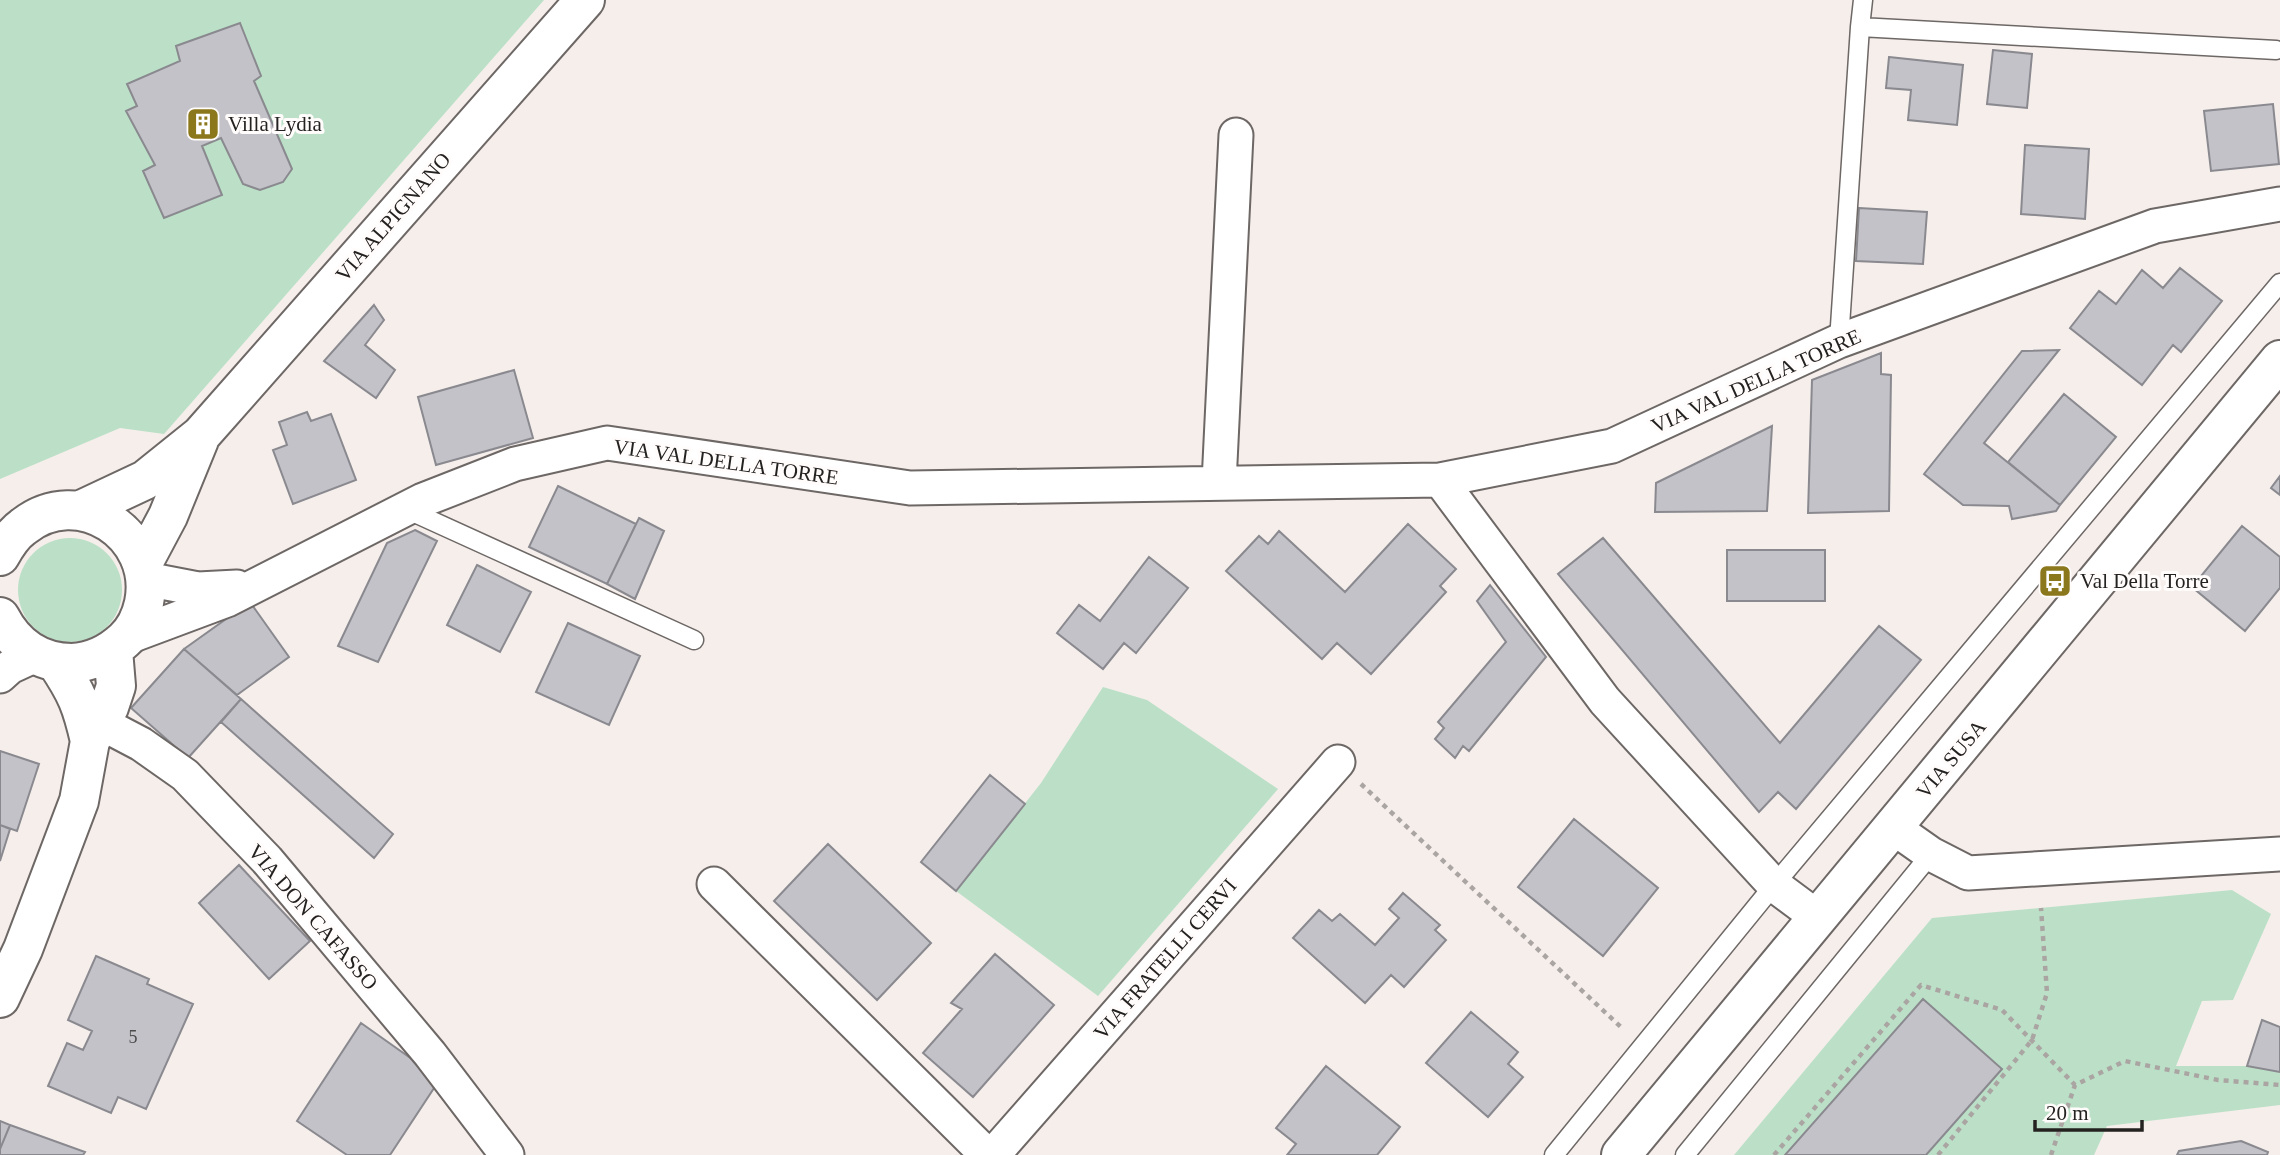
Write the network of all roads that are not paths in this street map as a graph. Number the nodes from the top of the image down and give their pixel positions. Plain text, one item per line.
1 (585, 0) edge
2 (1863, 0) edge
3 (1860, 27) junction
4 (2276, 50) dead end
5 (1236, 135) dead end
6 (2280, 204) edge
7 (2280, 283) edge
8 (1839, 341) junction
9 (2280, 360) edge
10 (201, 435) junction
11 (1440, 480) junction
12 (1219, 483) junction
13 (407, 509) junction
14 (79, 511) junction
15 (3, 546) edge
16 (144, 571) junction
17 (261, 583) junction
18 (0, 617) edge
19 (694, 640) dead end
20 (120, 643) junction
21 (46, 659) junction
22 (0, 676) edge
23 (92, 727) junction
24 (1338, 762) road end
25 (1894, 828) junction
26 (1931, 854) junction
27 (2280, 854) edge
28 (713, 884) dead end
29 (1774, 885) junction
30 (1817, 916) junction
31 (0, 998) edge
32 (507, 1155) edge
33 (987, 1155) edge
34 (993, 1155) edge
35 (1554, 1155) edge
36 (1620, 1155) edge
37 (1685, 1155) edge

1 - 10 street, VIA ALPIGNANO
2 - 3 lane
3 - 4 lane
3 - 8 lane
5 - 12 street
6 - 8 street, VIA VAL DELLA TORRE
7 - 29 lane
8 - 11 street, VIA VAL DELLA TORRE
9 - 25 street, VIA SUSA
10 - 14 street, VIA ALPIGNANO
10 - 16 street, VIA ALPIGNANO
11 - 12 street, VIA VAL DELLA TORRE
11 - 29 street
12 - 13 street, VIA VAL DELLA TORRE
13 - 17 street, VIA VAL DELLA TORRE
13 - 19 lane
14 - 15 street
14 - 16 street
16 - 17 street, VIA VAL DELLA TORRE
16 - 20 street
17 - 20 street, VIA VAL DELLA TORRE
18 - 21 street
20 - 21 street
20 - 23 street
21 - 22 street
21 - 23 street
23 - 31 street
23 - 32 street, VIA DON CAFASSO
24 - 34 street, VIA FRATELLI CERVI
25 - 26 street
25 - 30 street, VIA SUSA
26 - 27 street
26 - 37 lane
28 - 33 street
29 - 30 street
29 - 35 lane
30 - 36 street, VIA SUSA

